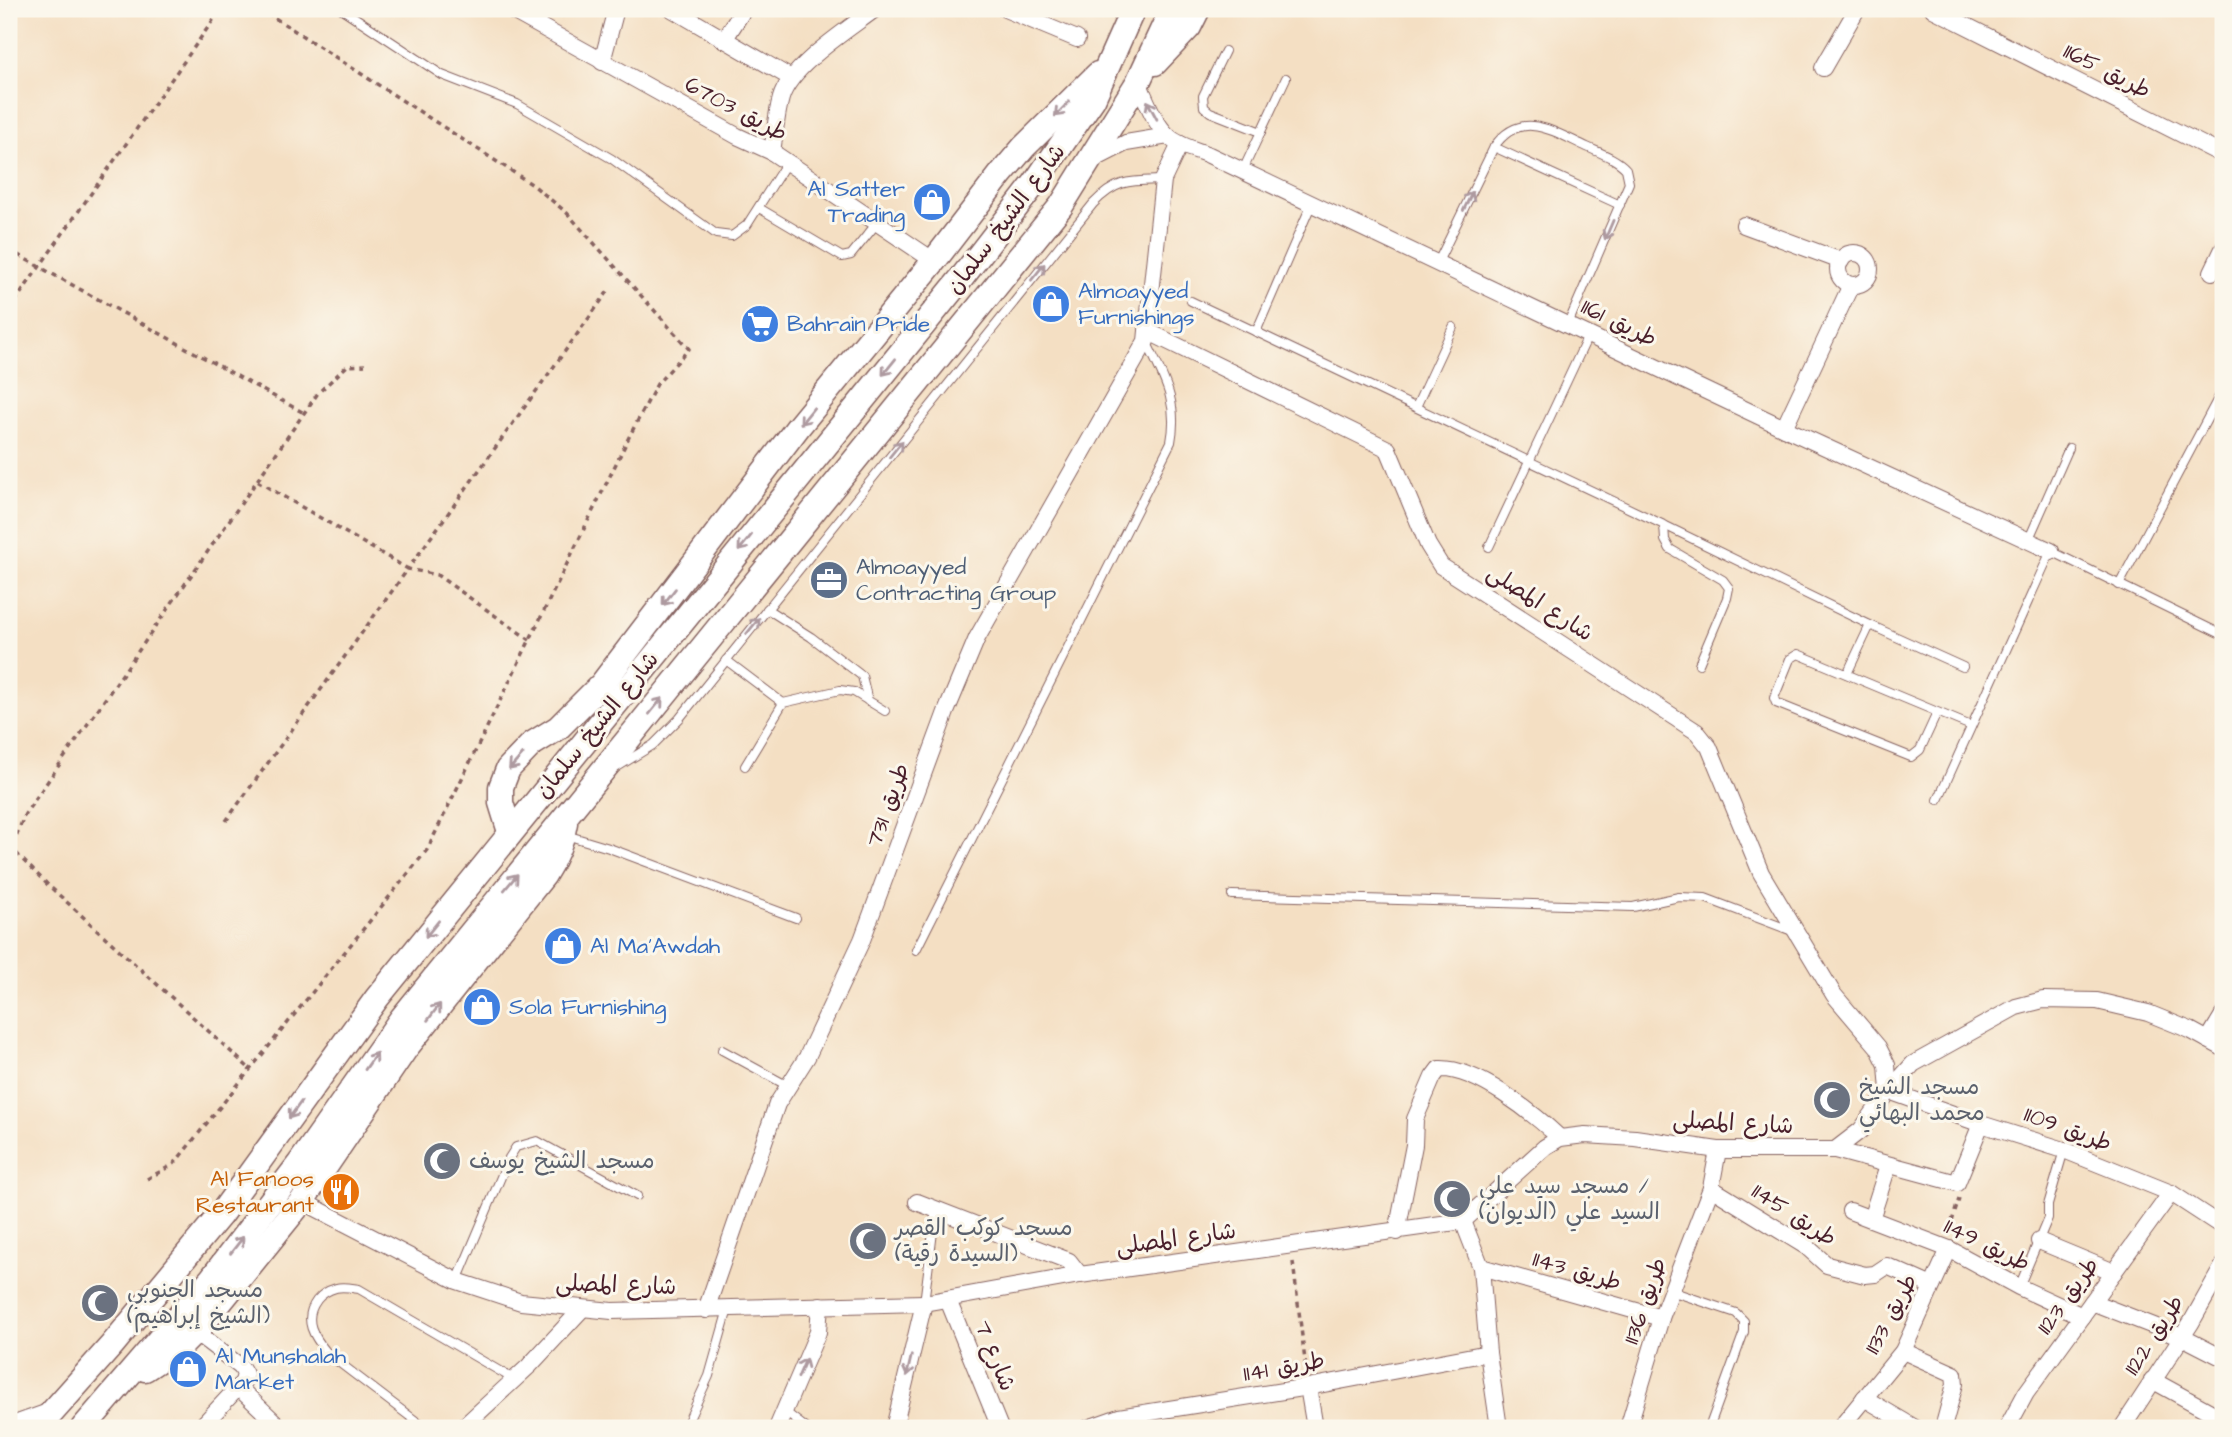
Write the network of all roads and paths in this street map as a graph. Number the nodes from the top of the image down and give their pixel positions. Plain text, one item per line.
1 (221, 9) edge
2 (261, 9) edge
3 (342, 9) edge
4 (509, 9) edge
5 (616, 9) edge
6 (672, 9) edge
7 (744, 9) edge
8 (875, 9) edge
9 (1005, 9) edge
10 (1172, 9) edge
11 (1198, 9) edge
12 (1857, 9) edge
13 (1933, 9) edge
14 (1132, 11) edge
15 (1077, 39) dead end
16 (724, 40) junction
17 (1225, 51) dead end
18 (1111, 61) junction
19 (601, 62) junction
20 (1823, 68) dead end
21 (791, 78) junction
22 (1286, 78) dead end
23 (1138, 82) junction
24 (1261, 132) junction
25 (1174, 140) junction
26 (1494, 147) junction
27 (772, 152) junction
28 (2223, 155) edge
29 (1091, 161) junction
30 (787, 162) junction
31 (1243, 170) junction
32 (1163, 180) junction
33 (1312, 203) junction
34 (1620, 205) junction
35 (759, 208) junction
36 (877, 223) junction
37 (1744, 225) dead end
38 (2223, 249) edge
39 (9, 250) edge
40 (934, 261) junction
41 (1841, 261) junction
42 (1438, 262) junction
43 (39, 267) junction
44 (2213, 272) dead end
45 (1851, 285) junction
46 (609, 290) dead end
47 (1191, 301) dead end
48 (9, 310) edge
49 (1569, 324) junction
50 (1453, 327) dead end
51 (1256, 332) junction
52 (1589, 334) junction
53 (1146, 336) junction
54 (365, 365) dead end
55 (2223, 389) edge
56 (1416, 407) junction
57 (304, 413) junction
58 (1784, 428) junction
59 (2069, 448) dead end
60 (1529, 461) junction
61 (257, 481) junction
62 (1664, 525) junction
63 (2028, 541) junction
64 (1489, 547) dead end
65 (2051, 551) junction
66 (408, 569) junction
67 (2119, 585) junction
68 (767, 609) junction
69 (1870, 625) junction
70 (2223, 635) edge
71 (530, 639) junction
72 (726, 660) junction
73 (1699, 664) dead end
74 (1963, 667) dead end
75 (1847, 674) junction
76 (868, 701) junction
77 (783, 703) junction
78 (885, 711) dead end
79 (1937, 713) junction
80 (1971, 726) junction
81 (745, 766) dead end
82 (601, 774) junction
83 (1938, 800) dead end
84 (226, 821) dead end
85 (564, 825) junction
86 (510, 832) junction
87 (10, 847) edge
88 (9, 854) edge
89 (1232, 895) dead end
90 (796, 918) dead end
91 (1797, 933) junction
92 (916, 950) dead end
93 (2223, 1015) edge
94 (2208, 1040) junction
95 (2223, 1048) edge
96 (722, 1050) dead end
97 (250, 1069) junction
98 (788, 1086) junction
99 (1889, 1091) junction
100 (1981, 1124) junction
101 (1560, 1138) junction
102 (1718, 1150) junction
103 (1835, 1150) junction
104 (2064, 1150) junction
105 (1888, 1166) junction
106 (147, 1179) dead end
107 (1957, 1184) junction
108 (1710, 1188) junction
109 (2171, 1193) junction
110 (637, 1196) dead end
111 (303, 1201) junction
112 (917, 1202) dead end
113 (936, 1208) junction
114 (1850, 1211) dead end
115 (1871, 1219) junction
116 (1463, 1221) junction
117 (2223, 1227) edge
118 (1397, 1232) junction
119 (2039, 1241) junction
120 (1292, 1246) junction
121 (1946, 1248) junction
122 (2223, 1266) edge
123 (1481, 1267) junction
124 (2114, 1272) junction
125 (1080, 1275) junction
126 (457, 1281) junction
127 (1932, 1286) junction
128 (2019, 1287) junction
129 (2218, 1287) edge
130 (1671, 1291) junction
131 (948, 1300) junction
132 (2092, 1302) junction
133 (924, 1303) junction
134 (820, 1305) junction
135 (582, 1309) junction
136 (728, 1309) junction
137 (706, 1310) junction
138 (2082, 1315) junction
139 (1661, 1318) junction
140 (195, 1332) junction
141 (2182, 1337) junction
142 (1903, 1351) junction
143 (1488, 1353) junction
144 (2223, 1359) edge
145 (126, 1380) junction
146 (515, 1380) junction
147 (2152, 1380) junction
148 (238, 1387) junction
149 (1308, 1387) junction
150 (1864, 1398) junction
151 (57, 1409) junction
152 (784, 1411) junction
153 (2223, 1419) edge
154 (466, 1423) edge
155 (9, 1426) edge
156 (2130, 1426) edge
157 (38, 1428) edge
158 (83, 1428) edge
159 (200, 1428) edge
160 (281, 1428) edge
161 (425, 1428) edge
162 (491, 1428) edge
163 (685, 1428) edge
164 (777, 1428) edge
165 (806, 1428) edge
166 (894, 1428) edge
167 (1000, 1428) edge
168 (1088, 1428) edge
169 (1315, 1428) edge
170 (1499, 1428) edge
171 (1628, 1428) edge
172 (1709, 1428) edge
173 (1840, 1428) edge
174 (1915, 1428) edge
175 (1943, 1428) edge
176 (2007, 1428) edge

1 - 43 path
2 - 71 path
3 - 35 lane
4 - 19 street, طريق 6703
5 - 19 street
6 - 16 street
7 - 16 street
8 - 21 street
9 - 15 street
10 - 23 main road, شارع الشيخ سلمان
11 - 23 main road
12 - 20 street
13 - 28 street, طريق 1165
14 - 18 main road, شارع الشيخ سلمان
16 - 21 street
17 - 24 lane
18 -> 40 main road
18 -> 86 main road, شارع الشيخ سلمان
19 - 27 street, طريق 6703
21 - 27 street
22 - 24 lane
25 -> 23 street
23 - 29 main road, شارع الشيخ سلمان
24 - 31 lane
25 - 29 street
25 - 31 street, طريق 1161
25 - 32 street
26 - 34 lane
26 - 34 lane
42 -> 26 lane
27 - 30 street, طريق 6703
82 -> 29 main road, شارع الشيخ سلمان
30 - 35 lane
30 - 36 street, طريق 6703
31 - 33 street, طريق 1161
32 - 53 street
68 -> 32 lane
33 - 42 street, طريق 1161
33 - 51 lane
34 -> 49 lane
35 - 36 lane
36 - 40 street, طريق 6703
37 - 41 street
38 - 44 street
39 - 43 path
40 -> 86 main road
41 - 45 street
41 - 45 street
42 - 49 street, طريق 1161
43 - 48 path
43 - 57 path
45 - 58 street
46 - 66 path
47 - 51 lane
49 - 52 street, طريق 1161
50 - 56 lane
51 - 56 lane
52 - 58 street, طريق 1161
52 - 60 lane
53 - 91 street, شارع المصلى
53 - 92 lane
53 - 98 street, طريق 731
54 - 57 path
55 - 67 lane
56 - 60 lane
57 - 61 path
58 - 63 street, طريق 1161
59 - 63 lane
60 - 62 lane
60 - 64 lane
61 - 66 path
61 - 87 path
62 - 69 lane
62 - 73 lane
63 - 65 street, طريق 1161
65 - 67 lane
65 - 80 lane
66 - 71 path
66 - 84 path
67 - 70 lane
72 -> 68 lane
68 - 76 lane
69 - 74 lane
69 - 75 lane
71 - 97 path
72 - 77 lane
72 - 82 lane
75 - 79 lane
75 - 79 lane
76 - 77 lane
76 - 78 lane
77 - 81 lane
79 - 80 lane
80 - 83 lane
82 - 85 main road, شارع الشيخ سلمان
85 - 90 lane
111 -> 85 main road
145 -> 85 main road, شارع الشيخ سلمان
86 -> 151 main road, شارع الشيخ سلمان
87 - 88 path
87 - 97 path
89 - 91 lane
91 - 99 street, شارع المصلى
93 - 94 street
94 - 95 street
94 - 99 street
96 - 98 lane
97 - 106 path
98 - 137 street, طريق 731
99 - 100 street, طريق 1109
99 - 103 street
100 - 104 street, طريق 1109
100 - 107 street, طريق 1149
101 - 102 street, شارع المصلى
101 - 116 street
101 - 118 street
102 - 103 street, شارع المصلى
102 - 108 street, طريق 1136
103 - 105 street, طريق 1149
104 - 109 street, طريق 1109
104 - 119 lane
105 - 107 street, طريق 1149
105 - 115 street
107 - 121 path
108 - 127 street, طريق 1145
108 - 130 street, طريق 1136
109 - 117 street, طريق 1109
109 - 124 street, طريق 1123
110 - 126 lane
111 - 126 street, شارع المصلى
111 - 140 main road
112 - 113 street
113 - 125 street
113 - 133 lane
114 - 115 street, طريق 1149
115 - 121 street, طريق 1149
116 - 118 street, شارع المصلى
116 - 123 street
118 - 120 street, شارع المصلى
119 - 124 street
119 - 128 lane
120 - 125 street, شارع المصلى
120 - 149 path
121 - 127 street, طريق 1133
121 - 128 street, طريق 1149
122 - 129 street, طريق 1122
123 - 139 street, طريق 1143
123 - 143 street
124 - 132 street, طريق 1123
125 - 131 street, شارع المصلى
126 - 135 street, شارع المصلى
127 - 142 street, طريق 1133
128 - 138 street, طريق 1149
129 - 141 street, طريق 1122
130 - 139 street, طريق 1136
130 - 172 lane
131 - 133 street, شارع المصلى
131 - 167 street, شارع 7
132 - 138 street, طريق 1123
132 - 141 street
133 - 134 street, شارع المصلى
133 -> 166 street
134 - 136 street, شارع المصلى
152 -> 134 street
135 - 137 street, شارع المصلى
135 - 146 street
136 - 137 street, شارع المصلى
136 - 163 lane
138 - 176 street, طريق 1123
139 - 171 street, طريق 1136
140 - 145 main road
140 - 148 street
141 - 144 street
141 - 147 street, طريق 1122
142 - 150 street, طريق 1133
142 - 175 street
143 - 149 street, طريق 1141
143 - 170 street
145 - 158 main road, شارع الشيخ سلمان
146 - 154 street
146 - 161 lane
147 - 153 street
147 - 156 street, طريق 1122
148 - 159 street
148 - 160 street
149 - 168 street, طريق 1141
149 - 169 street
150 - 173 street, طريق 1133
150 - 174 street
151 - 155 street
151 - 157 main road, شارع الشيخ سلمان
152 - 164 street
152 - 165 lane
154 - 162 lane

